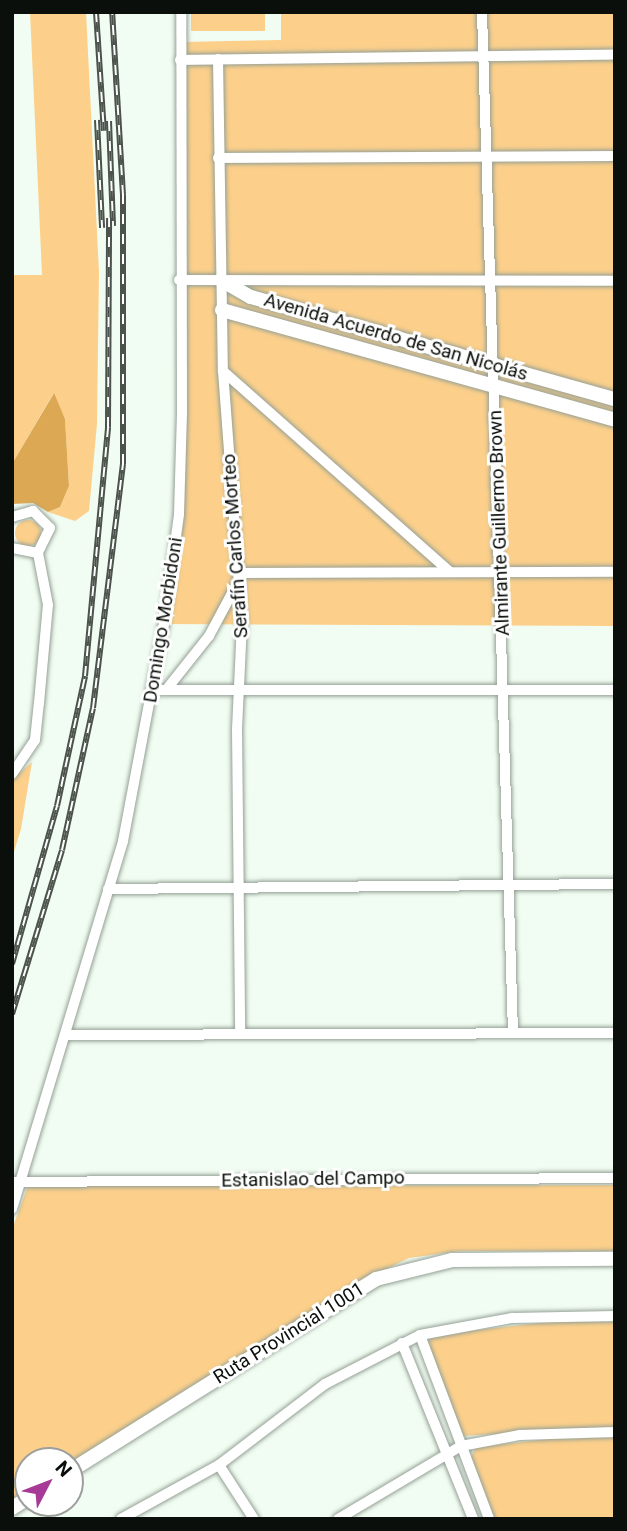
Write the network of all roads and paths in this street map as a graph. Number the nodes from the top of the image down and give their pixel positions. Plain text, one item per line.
1 (181, 12) edge
2 (482, 12) edge
3 (482, 54) junction
4 (615, 55) edge
5 (218, 59) junction
6 (180, 60) junction
7 (489, 156) junction
8 (615, 156) edge
9 (218, 158) junction
10 (179, 280) junction
11 (221, 280) junction
12 (492, 280) junction
13 (615, 281) edge
14 (222, 310) junction
15 (492, 364) junction
16 (223, 371) junction
17 (493, 384) junction
18 (615, 399) edge
19 (615, 420) edge
20 (12, 517) edge
21 (12, 548) edge
22 (38, 553) junction
23 (449, 571) junction
24 (500, 571) junction
25 (615, 572) edge
26 (239, 576) junction
27 (241, 688) junction
28 (506, 688) junction
29 (166, 690) junction
30 (615, 690) edge
31 (152, 691) junction
32 (12, 774) edge
33 (615, 884) edge
34 (511, 888) junction
35 (108, 889) junction
36 (237, 889) junction
37 (513, 1033) junction
38 (615, 1033) edge
39 (240, 1034) junction
40 (68, 1035) junction
41 (615, 1178) edge
42 (17, 1181) edge
43 (12, 1209) edge
44 (615, 1259) edge
45 (615, 1316) edge
46 (420, 1335) junction
47 (402, 1343) junction
48 (615, 1432) edge
49 (461, 1446) junction
50 (446, 1453) junction
51 (84, 1462) edge
52 (219, 1465) junction
53 (121, 1519) edge
54 (254, 1519) edge
55 (338, 1519) edge
56 (473, 1519) edge
57 (489, 1519) edge

1 - 6 street, Domingo Morbidoni
2 - 3 street, Almirante Guillermo Brown
3 - 4 street
3 - 5 street
3 - 7 street, Almirante Guillermo Brown
5 - 6 street
5 - 9 street, Serafín Carlos Morteo
6 - 10 street, Domingo Morbidoni
7 - 8 street
7 - 9 street
7 - 12 street, Almirante Guillermo Brown
9 - 11 street, Serafín Carlos Morteo
10 - 11 street, Avenida Acuerdo de San Nicolás
10 - 31 street, Domingo Morbidoni
11 - 12 street
11 - 14 street, Serafín Carlos Morteo
11 - 15 street, Avenida Acuerdo de San Nicolás
12 - 13 street
12 - 15 street, Almirante Guillermo Brown
14 - 16 street, Serafín Carlos Morteo
14 - 17 street, Avenida Acuerdo de San Nicolás
15 - 17 street, Almirante Guillermo Brown
15 - 18 street, Avenida Acuerdo de San Nicolás
16 - 23 street
16 - 26 street, Serafín Carlos Morteo
17 - 19 street, Avenida Acuerdo de San Nicolás
17 - 24 street, Almirante Guillermo Brown
20 - 22 street
21 - 22 street
22 - 32 street
23 - 24 street
23 - 26 street
24 - 25 street
24 - 28 street, Almirante Guillermo Brown
26 - 27 street, Serafín Carlos Morteo
26 - 29 street
27 - 28 street
27 - 29 street
27 - 36 street, Serafín Carlos Morteo
28 - 30 street
28 - 34 street, Almirante Guillermo Brown
29 - 31 street
31 - 35 street, Domingo Morbidoni
33 - 34 street
34 - 36 street
34 - 37 street, Almirante Guillermo Brown
35 - 36 street
35 - 40 street, Domingo Morbidoni
36 - 39 street, Serafín Carlos Morteo
37 - 38 street
37 - 39 street
39 - 40 street
40 - 42 street, Domingo Morbidoni
41 - 42 street, Estanislao del Campo
42 - 43 street, Domingo Morbidoni
44 - 51 street, Ruta Provincial 1001
45 - 46 street
46 - 47 street
46 - 49 street
47 - 50 street
47 - 52 street
48 - 49 street
49 - 50 street
49 - 57 street
50 - 55 street
50 - 56 street
52 - 53 street
52 - 54 street

